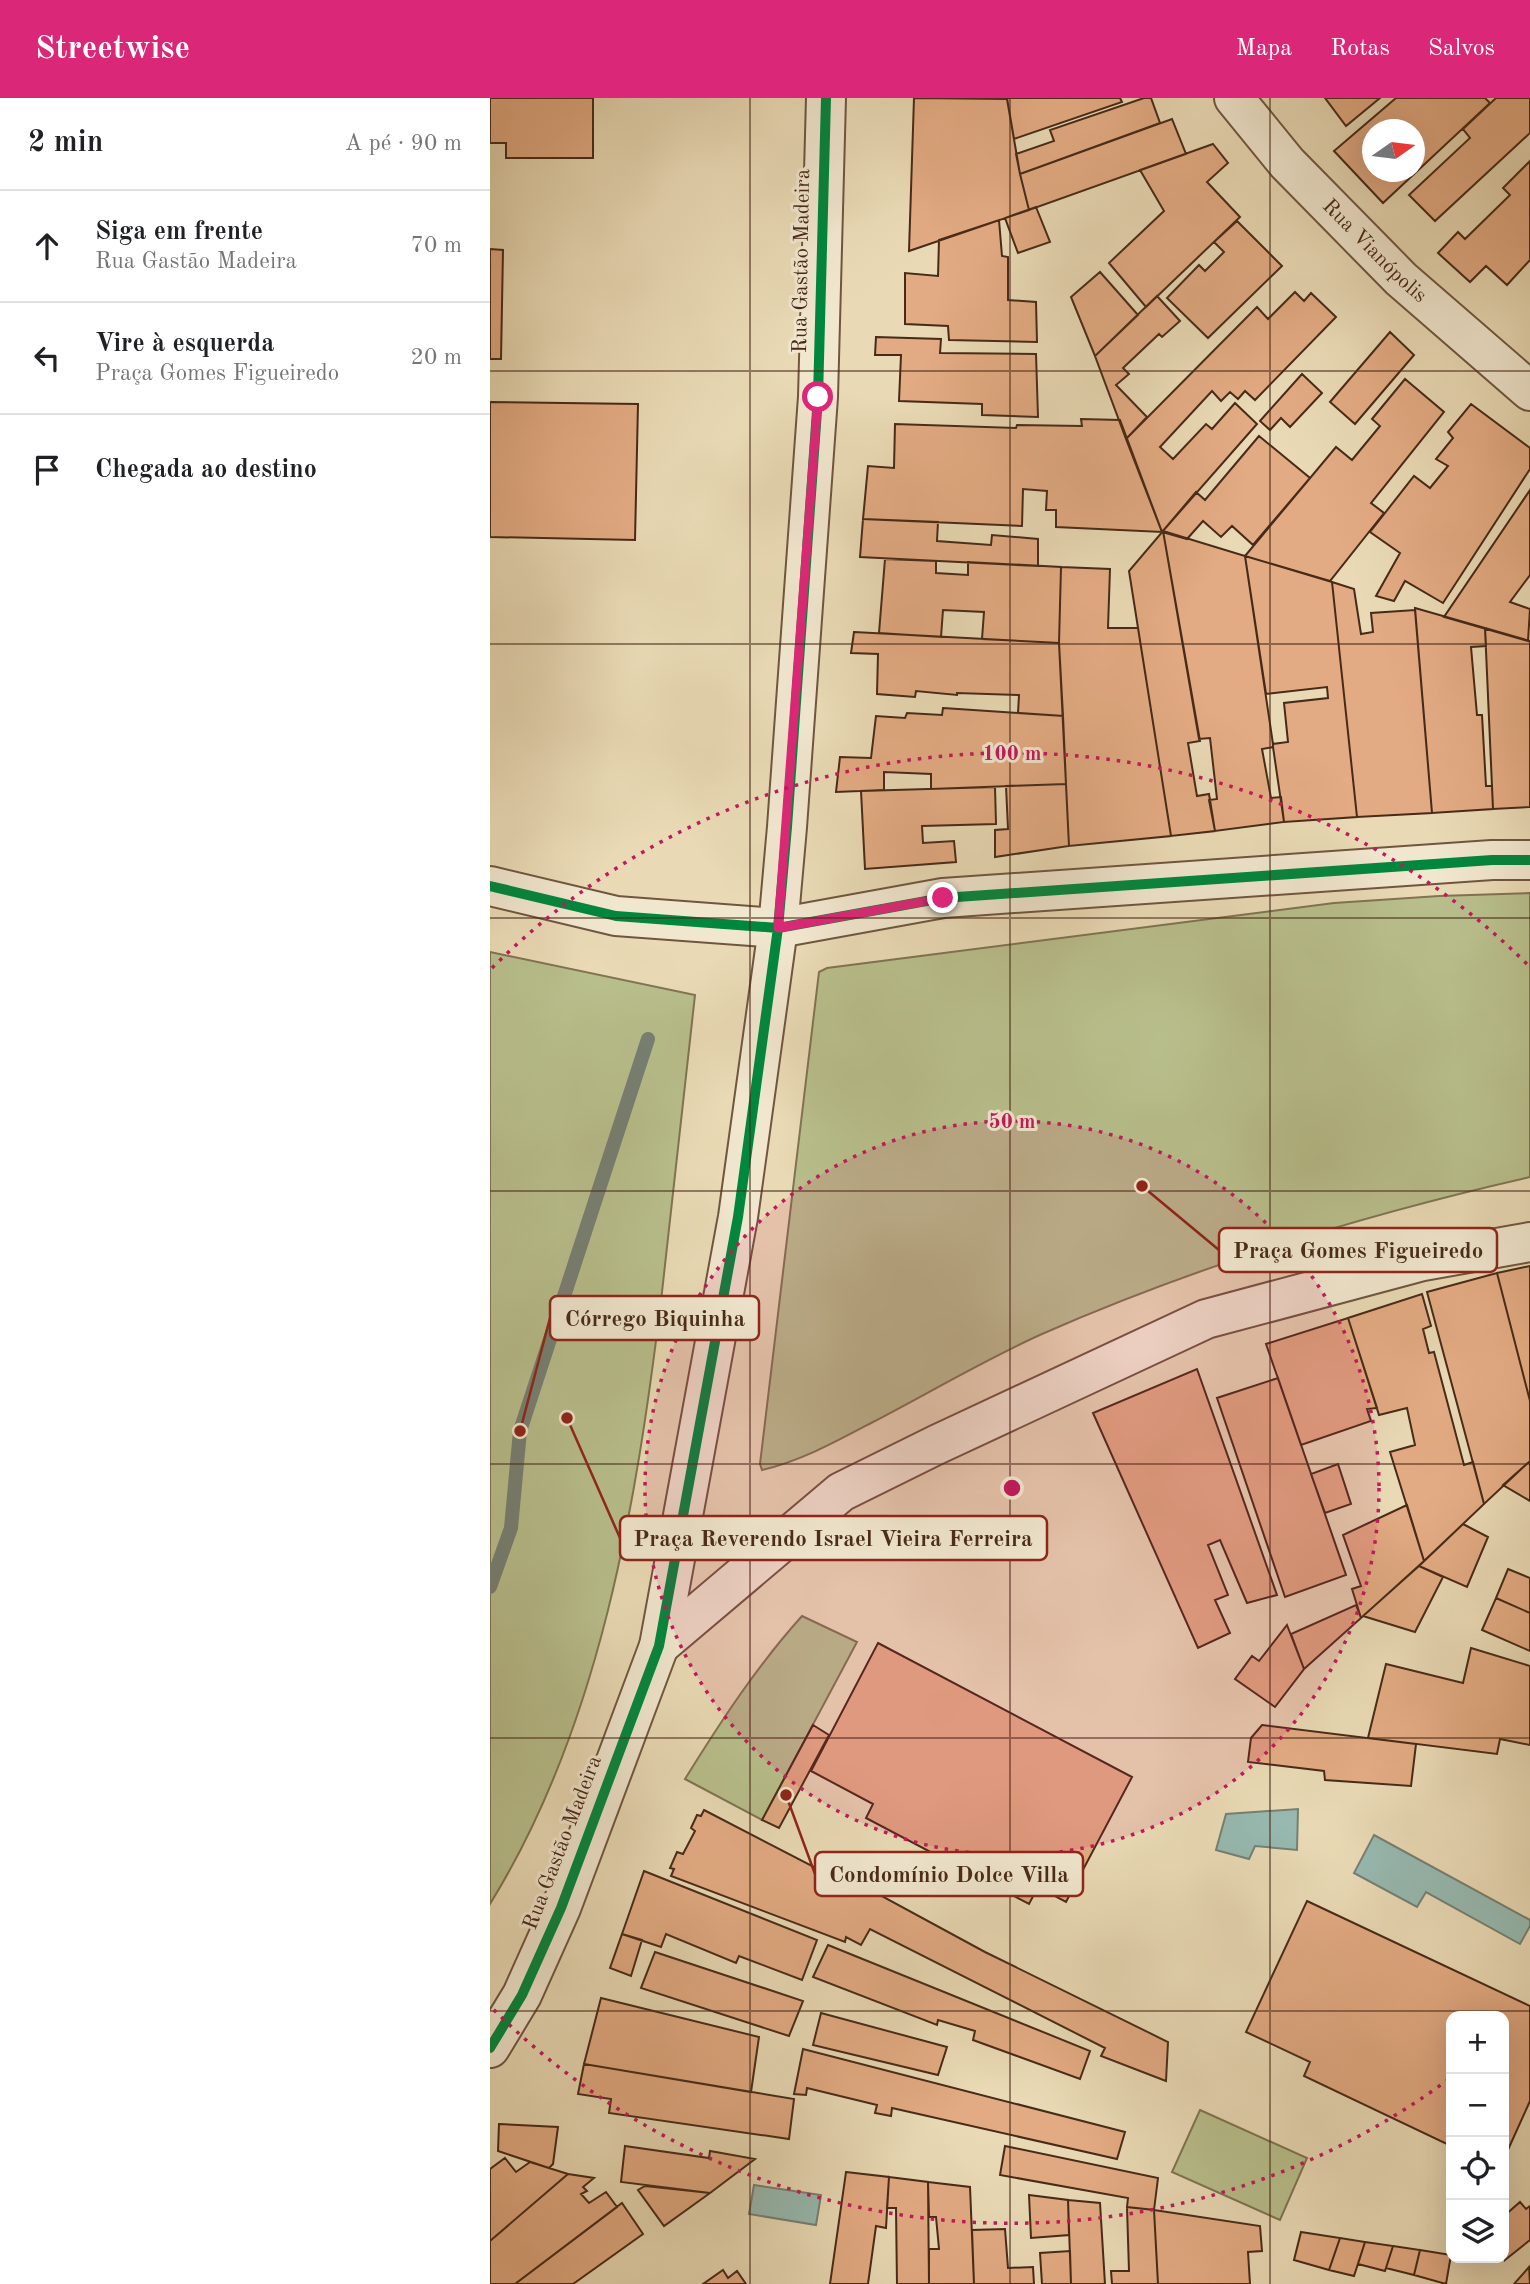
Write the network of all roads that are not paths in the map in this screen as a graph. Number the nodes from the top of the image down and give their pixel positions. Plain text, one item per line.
1 (826, 98) edge
2 (1234, 98) edge
3 (1530, 391) edge
4 (1530, 860) edge
5 (490, 886) edge
6 (778, 928) junction
7 (1530, 1242) edge
8 (659, 1646) junction
9 (490, 2048) edge

1 - 6 street, Rua Gastão Madeira
2 - 3 street, Rua Vianópolis
4 - 6 street
5 - 6 street
6 - 8 street, Rua Gastão Madeira
7 - 8 street
8 - 9 street, Rua Gastão Madeira

